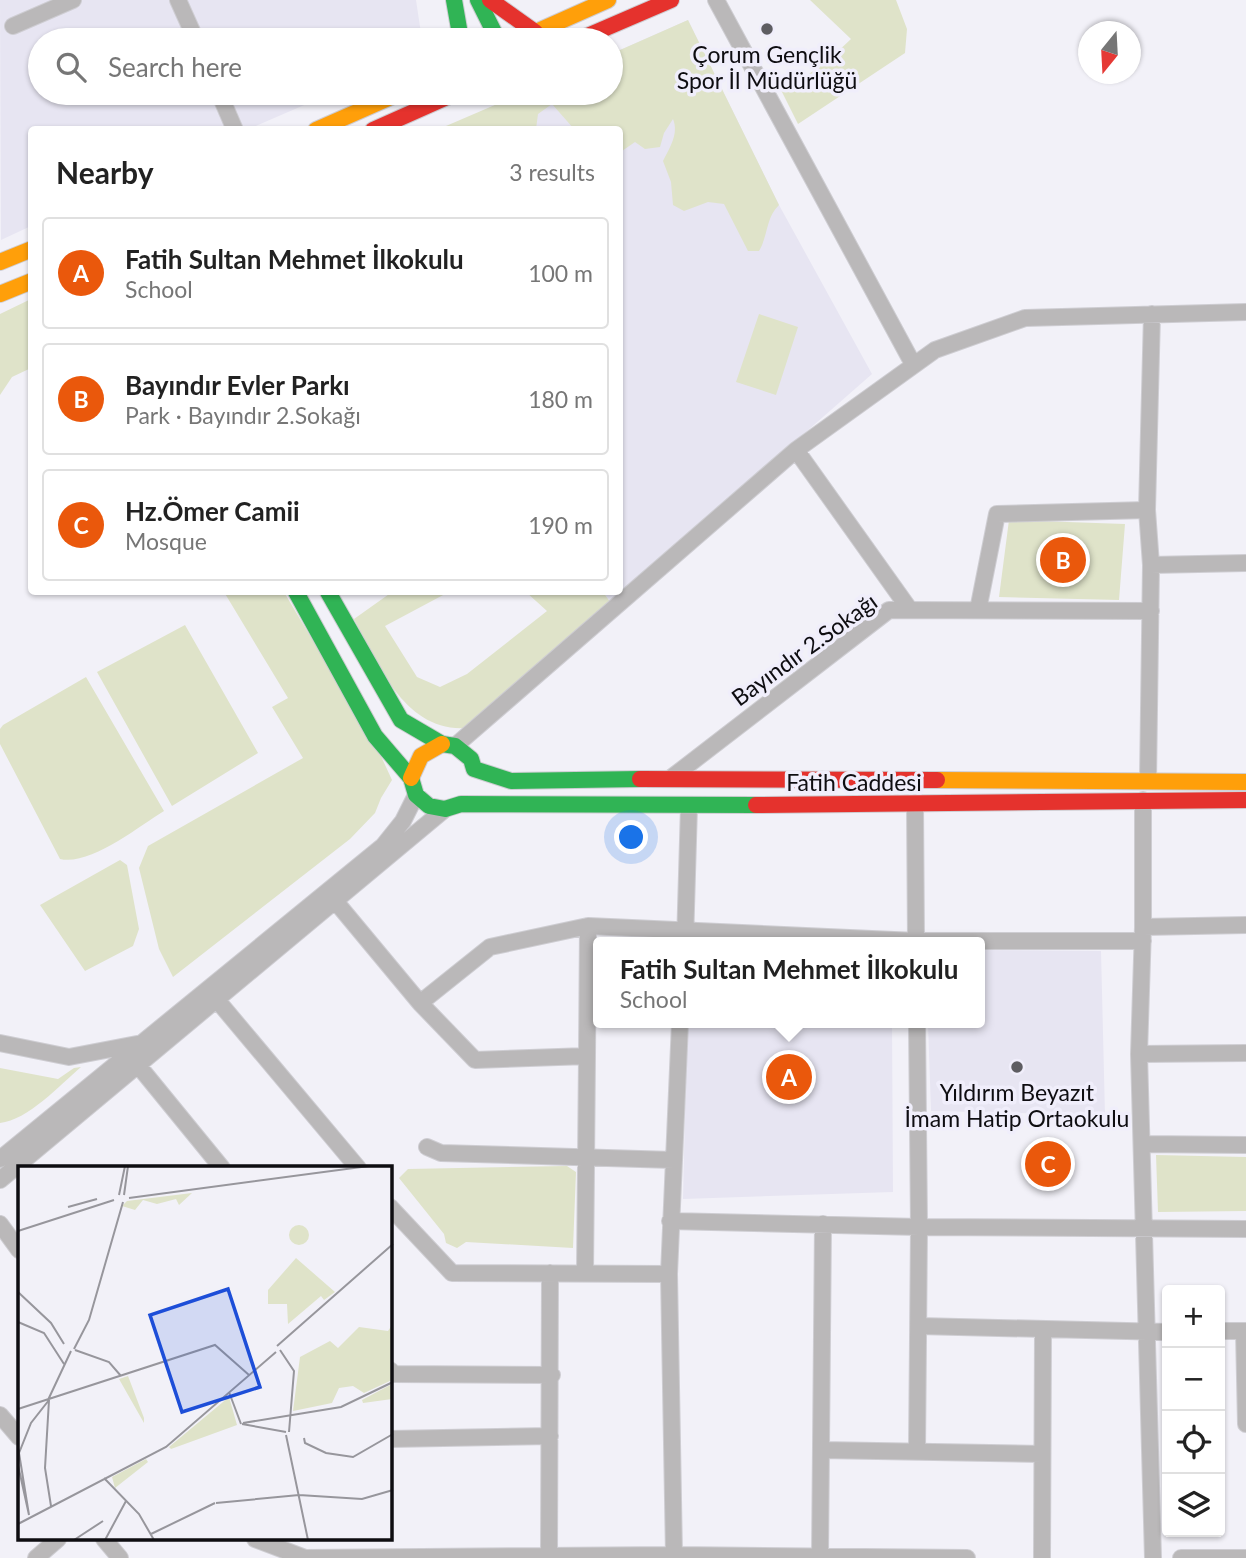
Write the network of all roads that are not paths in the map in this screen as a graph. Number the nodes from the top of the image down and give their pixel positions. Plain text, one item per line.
1 (73, 0) edge
2 (178, 0) edge
3 (454, 0) edge
4 (478, 0) edge
5 (490, 0) edge
6 (608, 0) edge
7 (671, 0) edge
8 (716, 0) edge
9 (13, 26) dead end
10 (191, 28) edge
11 (459, 28) edge
12 (492, 28) edge
13 (529, 28) edge
14 (544, 28) edge
15 (606, 28) edge
16 (224, 105) edge
17 (373, 105) edge
18 (429, 105) edge
19 (232, 126) edge
20 (325, 126) edge
21 (382, 126) edge
22 (28, 251) edge
23 (0, 262) edge
24 (28, 283) edge
25 (0, 294) edge
26 (1246, 312) edge
27 (1152, 314) junction
28 (913, 364) junction
29 (796, 450) junction
30 (1147, 510) junction
31 (1246, 563) edge
32 (1151, 565) junction
33 (298, 595) edge
34 (330, 595) edge
35 (910, 610) junction
36 (978, 610) junction
37 (1151, 611) junction
38 (448, 745) junction
39 (411, 778) junction
40 (671, 778) junction
41 (474, 781) junction
42 (1148, 781) junction
43 (1246, 782) edge
44 (416, 795) junction
45 (1143, 800) junction
46 (1246, 800) edge
47 (461, 804) junction
48 (915, 805) junction
49 (688, 806) junction
50 (445, 809) junction
51 (336, 902) junction
52 (1246, 925) edge
53 (588, 926) junction
54 (1143, 934) junction
55 (685, 935) edge
56 (762, 937) edge
57 (916, 937) edge
58 (985, 939) edge
59 (217, 1000) junction
60 (420, 1003) junction
61 (680, 1028) edge
62 (917, 1028) edge
63 (0, 1042) edge
64 (140, 1044) junction
65 (1139, 1054) junction
66 (1246, 1054) edge
67 (587, 1056) junction
68 (137, 1064) junction
69 (1142, 1144) junction
70 (1246, 1145) edge
71 (427, 1147) dead end
72 (586, 1158) junction
73 (0, 1159) edge
74 (673, 1160) junction
75 (219, 1166) edge
76 (356, 1166) edge
77 (0, 1180) edge
78 (392, 1214) edge
79 (670, 1221) junction
80 (0, 1224) edge
81 (823, 1224) junction
82 (919, 1227) junction
83 (1145, 1228) junction
84 (1246, 1229) edge
85 (18, 1249) edge
86 (550, 1273) junction
87 (584, 1274) junction
88 (668, 1275) junction
89 (919, 1326) junction
90 (1044, 1331) junction
91 (1225, 1331) edge
92 (1245, 1331) edge
93 (1147, 1332) junction
94 (1162, 1332) edge
95 (392, 1372) edge
96 (551, 1375) junction
97 (0, 1415) edge
98 (1246, 1424) edge
99 (18, 1436) edge
100 (550, 1436) junction
101 (392, 1439) edge
102 (821, 1450) junction
103 (917, 1452) junction
104 (1042, 1454) junction
105 (57, 1540) edge
106 (105, 1540) edge
107 (258, 1540) edge
108 (674, 1555) junction
109 (549, 1557) edge
110 (36, 1558) edge
111 (120, 1558) edge
112 (305, 1558) edge
113 (820, 1558) edge
114 (948, 1558) edge
115 (967, 1558) edge
116 (1042, 1558) edge
117 (1153, 1558) edge
118 (1181, 1558) edge
119 (1246, 1558) edge

1 - 9 street
2 - 10 street
3 - 11 main road
4 - 12 main road
5 - 13 main road
6 - 14 main road
7 - 15 main road
8 - 28 street
16 - 19 street
17 - 20 main road
18 - 21 main road
22 - 23 main road
24 - 25 main road
26 - 27 street
27 - 28 street
27 - 30 street
28 - 29 street
29 - 35 street
29 - 38 street
30 - 32 street
30 - 36 street
31 - 32 street
32 - 37 street
33 - 39 main road
34 - 38 main road
35 - 36 street, Bayındır 2.Sokağı
35 - 40 street, Bayındır 2.Sokağı
36 - 37 street, Bayındır 2.Sokağı
37 - 42 street
38 - 39 main road
38 - 41 main road
39 - 44 main road
40 - 41 main road, Fatih Caddesi
40 - 42 main road, Fatih Caddesi
41 - 47 main road, Fatih Caddesi
42 - 43 main road, Fatih Caddesi
44 - 50 main road
44 - 64 street
45 - 46 main road, Fatih Caddesi
45 - 48 main road, Fatih Caddesi
45 - 54 street
47 - 49 main road, Fatih Caddesi
47 - 50 main road, Fatih Caddesi
48 - 49 main road, Fatih Caddesi
48 - 57 street
49 - 55 street
50 - 51 street
51 - 59 street
51 - 60 street
52 - 54 street
53 - 55 street
53 - 60 street
53 - 67 street
54 - 58 street
54 - 65 street
55 - 56 street
59 - 68 street
59 - 76 street
60 - 67 street
61 - 74 street
62 - 82 street
63 - 64 street
64 - 73 street
65 - 66 street
65 - 69 street
67 - 72 street
68 - 75 street
68 - 77 street
69 - 70 street
69 - 83 street
71 - 72 street
72 - 74 street
72 - 87 street
74 - 79 street
78 - 86 street
79 - 81 street
79 - 88 street
80 - 85 street
81 - 82 street
81 - 102 street
82 - 83 street
82 - 89 street
83 - 84 street
83 - 93 street
86 - 87 street
86 - 96 street
87 - 88 street
88 - 108 street
89 - 90 street
89 - 103 street
90 - 93 street
90 - 104 street
91 - 92 street
92 - 98 street
93 - 94 street
93 - 117 street
95 - 96 street
96 - 100 street
97 - 99 street
100 - 101 street
100 - 109 street
102 - 103 street
102 - 113 street
103 - 104 street
104 - 116 street
105 - 110 street
106 - 111 street
107 - 112 street
108 - 109 street
108 - 113 street
109 - 112 street
113 - 114 street
114 - 115 street
118 - 119 street

